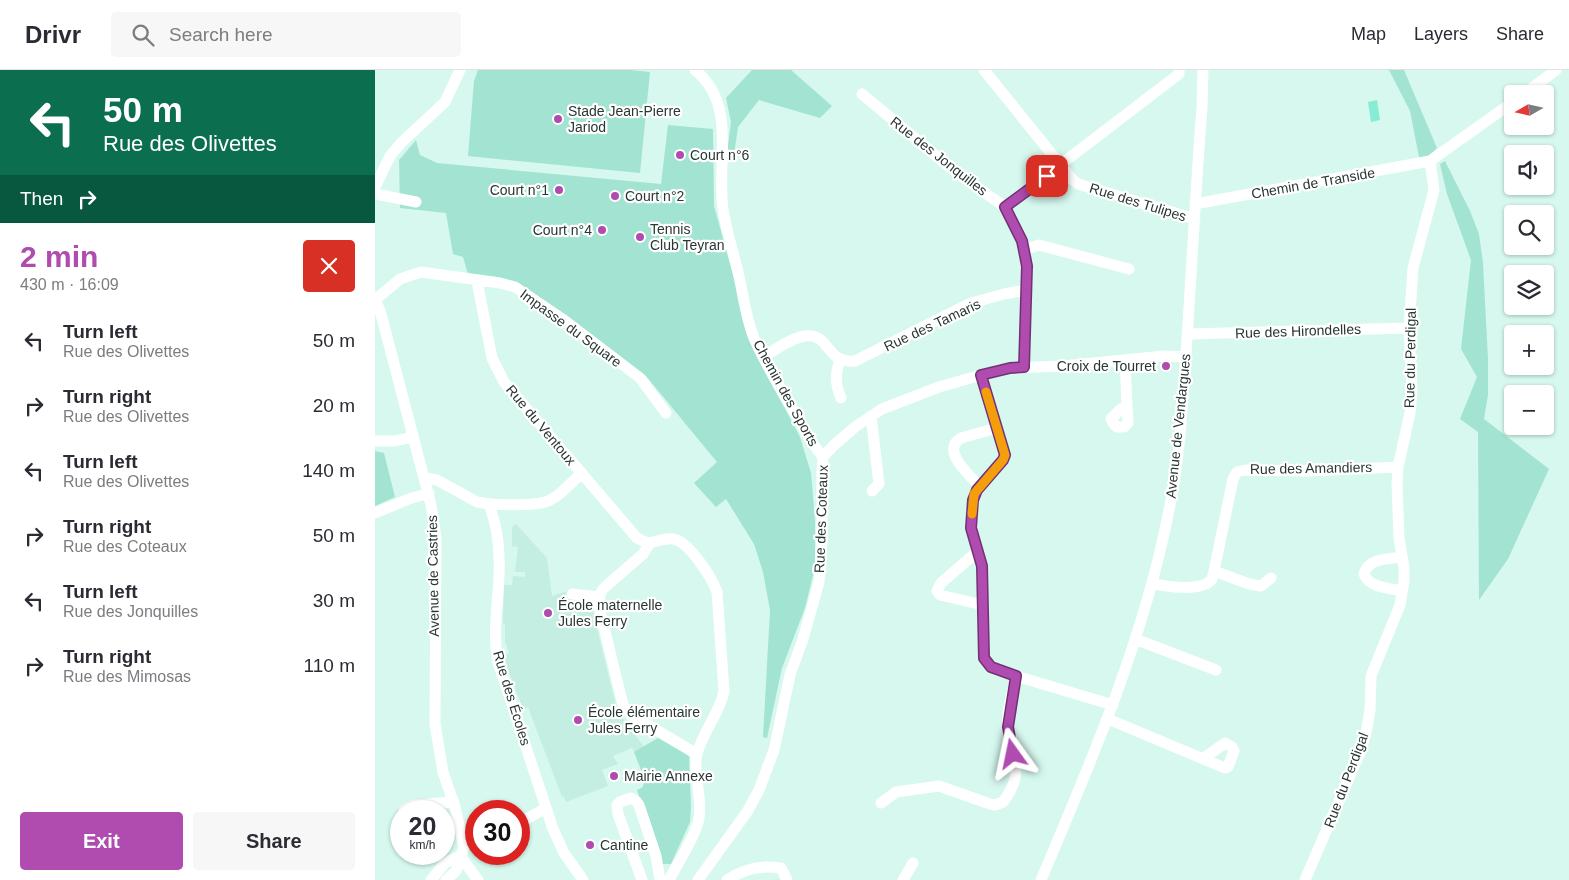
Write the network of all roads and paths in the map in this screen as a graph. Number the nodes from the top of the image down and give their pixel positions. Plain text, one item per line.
1 (460, 70) edge
2 (695, 70) edge
3 (985, 70) edge
4 (1179, 70) edge
5 (1203, 70) edge
6 (1556, 70) edge
7 (1536, 85) edge
8 (862, 94) dead end
9 (1504, 109) edge
10 (1430, 162) junction
11 (1061, 165) junction
12 (375, 187) edge
13 (375, 194) edge
14 (416, 202) dead end
15 (1195, 204) junction
16 (1005, 207) junction
17 (1195, 219) junction
18 (1023, 250) junction
19 (1129, 269) dead end
20 (477, 281) junction
21 (1026, 290) junction
22 (375, 299) edge
23 (1409, 328) junction
24 (1187, 334) junction
25 (763, 356) junction
26 (1186, 357) junction
27 (840, 360) junction
28 (1125, 360) junction
29 (1024, 367) junction
30 (981, 375) junction
31 (841, 398) dead end
32 (1127, 407) dead end
33 (666, 413) dead end
34 (871, 416) junction
35 (997, 428) junction
36 (413, 437) junction
37 (375, 440) edge
38 (823, 457) junction
39 (1398, 466) junction
40 (582, 473) junction
41 (425, 478) junction
42 (980, 487) junction
43 (872, 492) dead end
44 (429, 493) junction
45 (489, 504) junction
46 (375, 513) edge
47 (649, 543) junction
48 (978, 551) junction
49 (1402, 557) junction
50 (1214, 571) junction
51 (1271, 578) dead end
52 (1152, 583) junction
53 (1402, 591) junction
54 (572, 594) dead end
55 (599, 597) junction
56 (983, 605) junction
57 (1135, 639) junction
58 (1216, 670) dead end
59 (1016, 676) junction
60 (1113, 705) junction
61 (1108, 719) junction
62 (697, 754) junction
63 (1204, 758) dead end
64 (453, 800) edge
65 (881, 803) dead end
66 (455, 808) edge
67 (546, 808) junction
68 (530, 817) edge
69 (465, 850) edge
70 (462, 852) junction
71 (913, 864) dead end
72 (431, 880) edge
73 (446, 880) edge
74 (478, 880) edge
75 (583, 880) edge
76 (642, 880) edge
77 (660, 880) edge
78 (669, 880) edge
79 (698, 880) edge
80 (727, 880) edge
81 (787, 880) edge
82 (903, 880) edge
83 (1041, 880) edge
84 (1305, 880) edge

1 - 12 street
2 - 25 street, Chemin des Sports
3 - 11 street, Rue des Tulipes
4 - 11 street
5 - 15 street, Avenue de Vendargues
6 - 7 street
8 - 16 street, Rue des Jonquilles
9 - 10 street
10 - 15 street, Chemin de Transide
10 - 23 street, Rue du Perdigal
11 - 16 street
11 - 17 street, Rue des Tulipes
13 - 14 street
15 - 17 street, Avenue de Vendargues
16 - 18 street, Rue des Jonquilles
17 - 24 street, Avenue de Vendargues
18 - 19 street
18 - 21 street, Rue des Jonquilles
20 - 22 street, Impasse du Square
20 - 33 street, Impasse du Square
20 - 40 street, Rue du Ventoux
21 - 27 street, Rue des Tamaris
21 - 29 street, Rue des Jonquilles
22 - 36 street, Avenue de Castries
23 - 24 street, Rue des Hirondelles
23 - 39 street, Rue du Perdigal
24 - 26 street, Avenue de Vendargues
25 - 27 street
25 - 38 street, Chemin des Sports
26 - 28 street, Rue des Coteaux
26 - 52 street, Avenue de Vendargues
27 - 31 street
28 - 29 street, Rue des Coteaux
28 - 32 street
29 - 30 street, Rue des Coteaux
30 - 34 street, Rue des Coteaux
30 - 35 street
34 - 38 street, Rue des Coteaux
34 - 43 street
35 - 42 street
35 - 42 street
36 - 37 street
36 - 41 street, Avenue de Castries
38 - 79 street, Rue des Coteaux
39 - 49 street, Rue du Perdigal
39 - 50 street, Rue des Amandiers
40 - 45 street
40 - 47 street, Rue du Ventoux
41 - 44 street, Avenue de Castries
41 - 45 street
42 - 48 street
44 - 46 street
44 - 64 street, Avenue de Castries
45 - 67 street, Rue des Écoles
47 - 55 street
47 - 62 street
48 - 56 street
48 - 56 street
49 - 53 street, Rue du Perdigal
49 - 53 street
50 - 51 street
50 - 52 street
52 - 57 street, Avenue de Vendargues
53 - 84 street, Rue du Perdigal
54 - 55 street
55 - 62 street
56 - 59 street
57 - 58 street
57 - 60 street, Avenue de Vendargues
59 - 60 street
59 - 65 street
60 - 61 street, Avenue de Vendargues
61 - 63 street
61 - 83 street, Avenue de Vendargues
62 - 78 street
66 - 70 street, Avenue de Castries
67 - 68 street
67 - 75 street, Rue des Écoles
69 - 70 street
70 - 72 street
70 - 73 street
70 - 74 street
71 - 82 street
76 - 77 street
80 - 81 street

